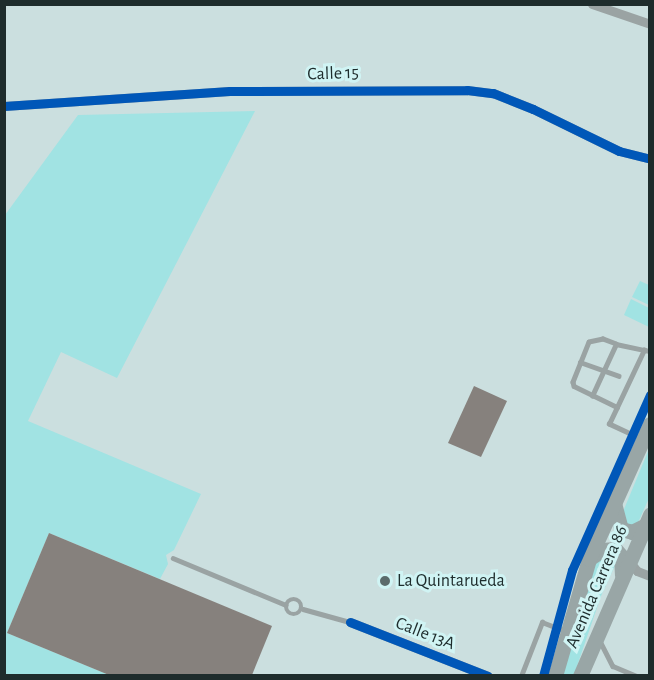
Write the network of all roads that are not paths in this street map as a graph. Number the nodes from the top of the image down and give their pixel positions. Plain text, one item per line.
1 (592, 4) edge
2 (650, 24) edge
3 (4, 106) edge
4 (650, 159) edge
5 (616, 344) junction
6 (647, 351) edge
7 (580, 362) junction
8 (603, 372) junction
9 (619, 376) dead end
10 (592, 396) junction
11 (617, 407) junction
12 (650, 424) edge
13 (642, 440) junction
14 (614, 503) junction
15 (647, 521) edge
16 (173, 558) dead end
17 (589, 559) junction
18 (629, 561) junction
19 (650, 576) edge
20 (622, 578) junction
21 (286, 605) junction
22 (303, 609) junction
23 (350, 622) joint
24 (568, 632) junction
25 (597, 635) junction
26 (488, 675) edge
27 (521, 675) edge
28 (555, 675) edge
29 (580, 675) edge
30 (637, 675) edge

1 - 2 street
3 - 4 street, Calle 15
5 - 6 lane
5 - 7 lane
5 - 8 lane
6 - 11 lane
7 - 8 lane
7 - 10 lane
8 - 9 lane
8 - 10 lane
10 - 11 lane
11 - 13 lane
12 - 13 main road, Avenida Carrera 86
13 - 14 main road, Avenida Carrera 86
14 - 15 main road
14 - 17 main road, Avenida Carrera 86
15 - 18 main road, Avenida Carrera 86
16 - 21 lane
17 - 20 main road
17 - 24 main road, Avenida Carrera 86
18 - 19 street
18 - 20 main road, Avenida Carrera 86
20 - 25 main road, Avenida Carrera 86
21 - 22 lane
21 - 22 lane
22 - 23 lane
23 - 26 street, Calle 13A
24 - 27 lane
24 - 28 main road, Avenida Carrera 86
25 - 29 main road, Avenida Carrera 86
25 - 30 lane

